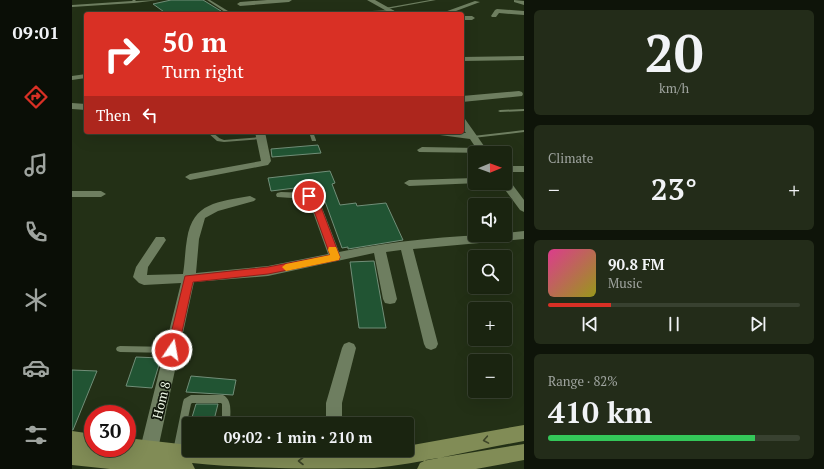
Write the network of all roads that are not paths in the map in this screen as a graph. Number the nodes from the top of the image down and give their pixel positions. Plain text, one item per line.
1 (158, 0) edge
2 (208, 0) edge
3 (289, 0) edge
4 (370, 0) edge
5 (436, 0) edge
6 (134, 1) edge
7 (516, 1) dead end
8 (477, 2) dead end
9 (524, 3) edge
10 (240, 4) dead end
11 (72, 6) edge
12 (226, 11) dead end
13 (392, 11) edge
14 (372, 12) edge
15 (448, 12) edge
16 (524, 13) edge
17 (494, 16) dead end
18 (464, 18) edge
19 (472, 18) dead end
20 (524, 58) edge
21 (464, 59) edge
22 (84, 76) edge
23 (72, 78) edge
24 (518, 94) dead end
25 (464, 98) edge
26 (72, 106) edge
27 (84, 107) edge
28 (524, 110) edge
29 (500, 111) dead end
30 (464, 124) edge
31 (524, 131) edge
32 (212, 134) edge
33 (312, 134) edge
34 (453, 134) edge
35 (260, 135) edge
36 (473, 137) junction
37 (314, 140) dead end
38 (479, 146) edge
39 (422, 150) dead end
40 (468, 152) edge
41 (512, 169) edge
42 (524, 169) edge
43 (190, 177) dead end
44 (468, 180) edge
45 (409, 183) dead end
46 (511, 190) edge
47 (72, 194) edge
48 (102, 194) dead end
49 (281, 194) dead end
50 (250, 199) dead end
51 (524, 208) edge
52 (524, 235) edge
53 (160, 240) dead end
54 (406, 246) junction
55 (379, 248) junction
56 (335, 257) junction
57 (188, 278) junction
58 (390, 299) dead end
59 (432, 344) dead end
60 (348, 348) dead end
61 (120, 349) dead end
62 (172, 350) junction
63 (184, 417) edge
64 (226, 417) edge
65 (334, 417) edge
66 (182, 426) edge
67 (524, 433) edge
68 (72, 439) edge
69 (84, 441) edge
70 (136, 447) edge
71 (149, 449) junction
72 (177, 451) junction
73 (182, 451) edge
74 (414, 452) edge
75 (524, 452) edge
76 (72, 456) edge
77 (242, 457) edge
78 (323, 457) edge
79 (348, 457) edge
80 (387, 457) edge
81 (186, 469) edge
82 (426, 469) edge

1 - 6 lane
2 - 12 lane
3 - 10 street
4 - 13 street
5 - 13 lane
6 - 11 lane
7 - 9 street
8 - 15 street
13 - 14 lane
16 - 17 street
18 - 19 street
20 - 21 street
22 - 23 street
24 - 25 street
26 - 27 street
28 - 29 lane
30 - 36 street
31 - 36 lane
32 - 35 lane
33 - 37 lane
34 - 36 street
35 - 43 street
36 - 38 street
39 - 40 street
41 - 42 street
44 - 45 street
46 - 51 street
47 - 48 street
49 - 56 street
50 - 57 street, Hom 8
52 - 54 street
53 - 57 street
54 - 55 street
54 - 59 street
55 - 56 street
55 - 58 street
56 - 57 street
57 - 62 street, Hom 8
60 - 65 street
61 - 62 lane
62 - 71 street, Hom 8
63 - 64 lane
66 - 72 lane
67 -> 74 main road
68 - 69 main road
70 - 71 main road
71 - 72 main road
72 - 73 main road
75 - 82 main road
76 - 81 main road
78 -> 77 main road
80 -> 79 main road

